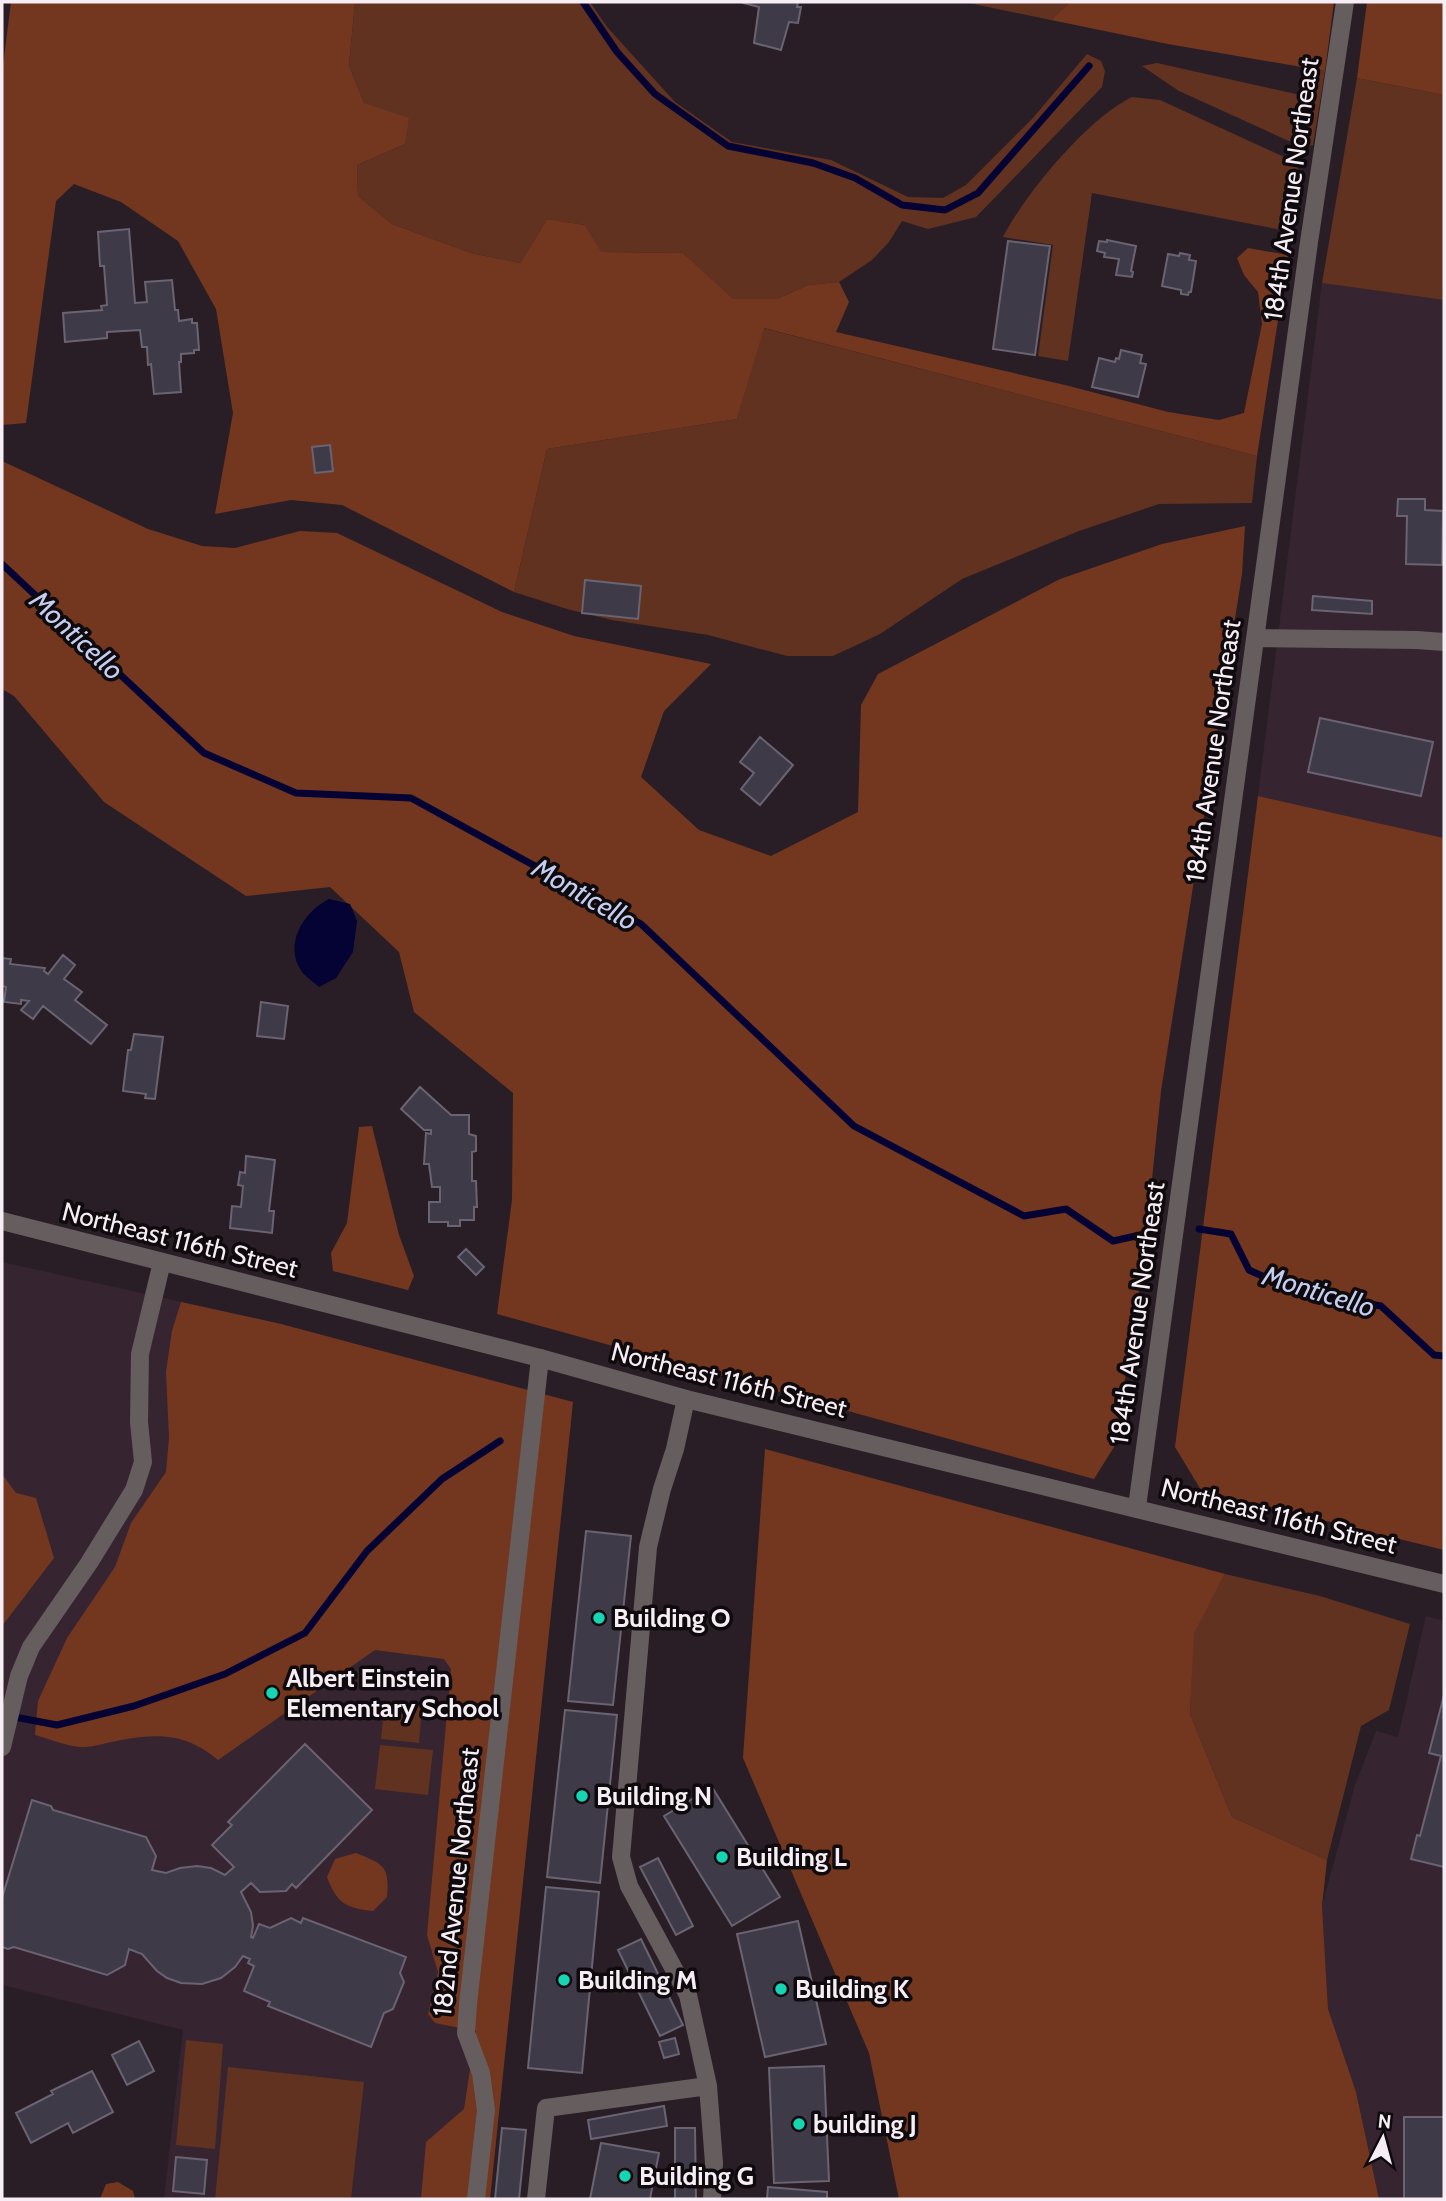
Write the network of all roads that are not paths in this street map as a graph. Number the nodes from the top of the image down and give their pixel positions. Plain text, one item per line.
1 (1345, 2) edge
2 (1255, 638) junction
3 (1444, 642) edge
4 (2, 1221) edge
5 (162, 1262) junction
6 (540, 1358) junction
7 (685, 1399) junction
8 (1137, 1507) junction
9 (1444, 1584) edge
10 (2, 1747) edge
11 (708, 2086) junction
12 (475, 2199) edge
13 (536, 2199) edge
14 (712, 2199) edge

1 - 2 street, 184th Avenue Northeast
2 - 3 street
2 - 8 street, 184th Avenue Northeast
4 - 5 street, Northeast 116th Street
5 - 6 street, Northeast 116th Street
5 - 10 street
6 - 7 street, Northeast 116th Street
6 - 12 street, 182nd Avenue Northeast
7 - 8 street, Northeast 116th Street
7 - 11 street
8 - 9 street, Northeast 116th Street
11 - 13 street
11 - 14 street

